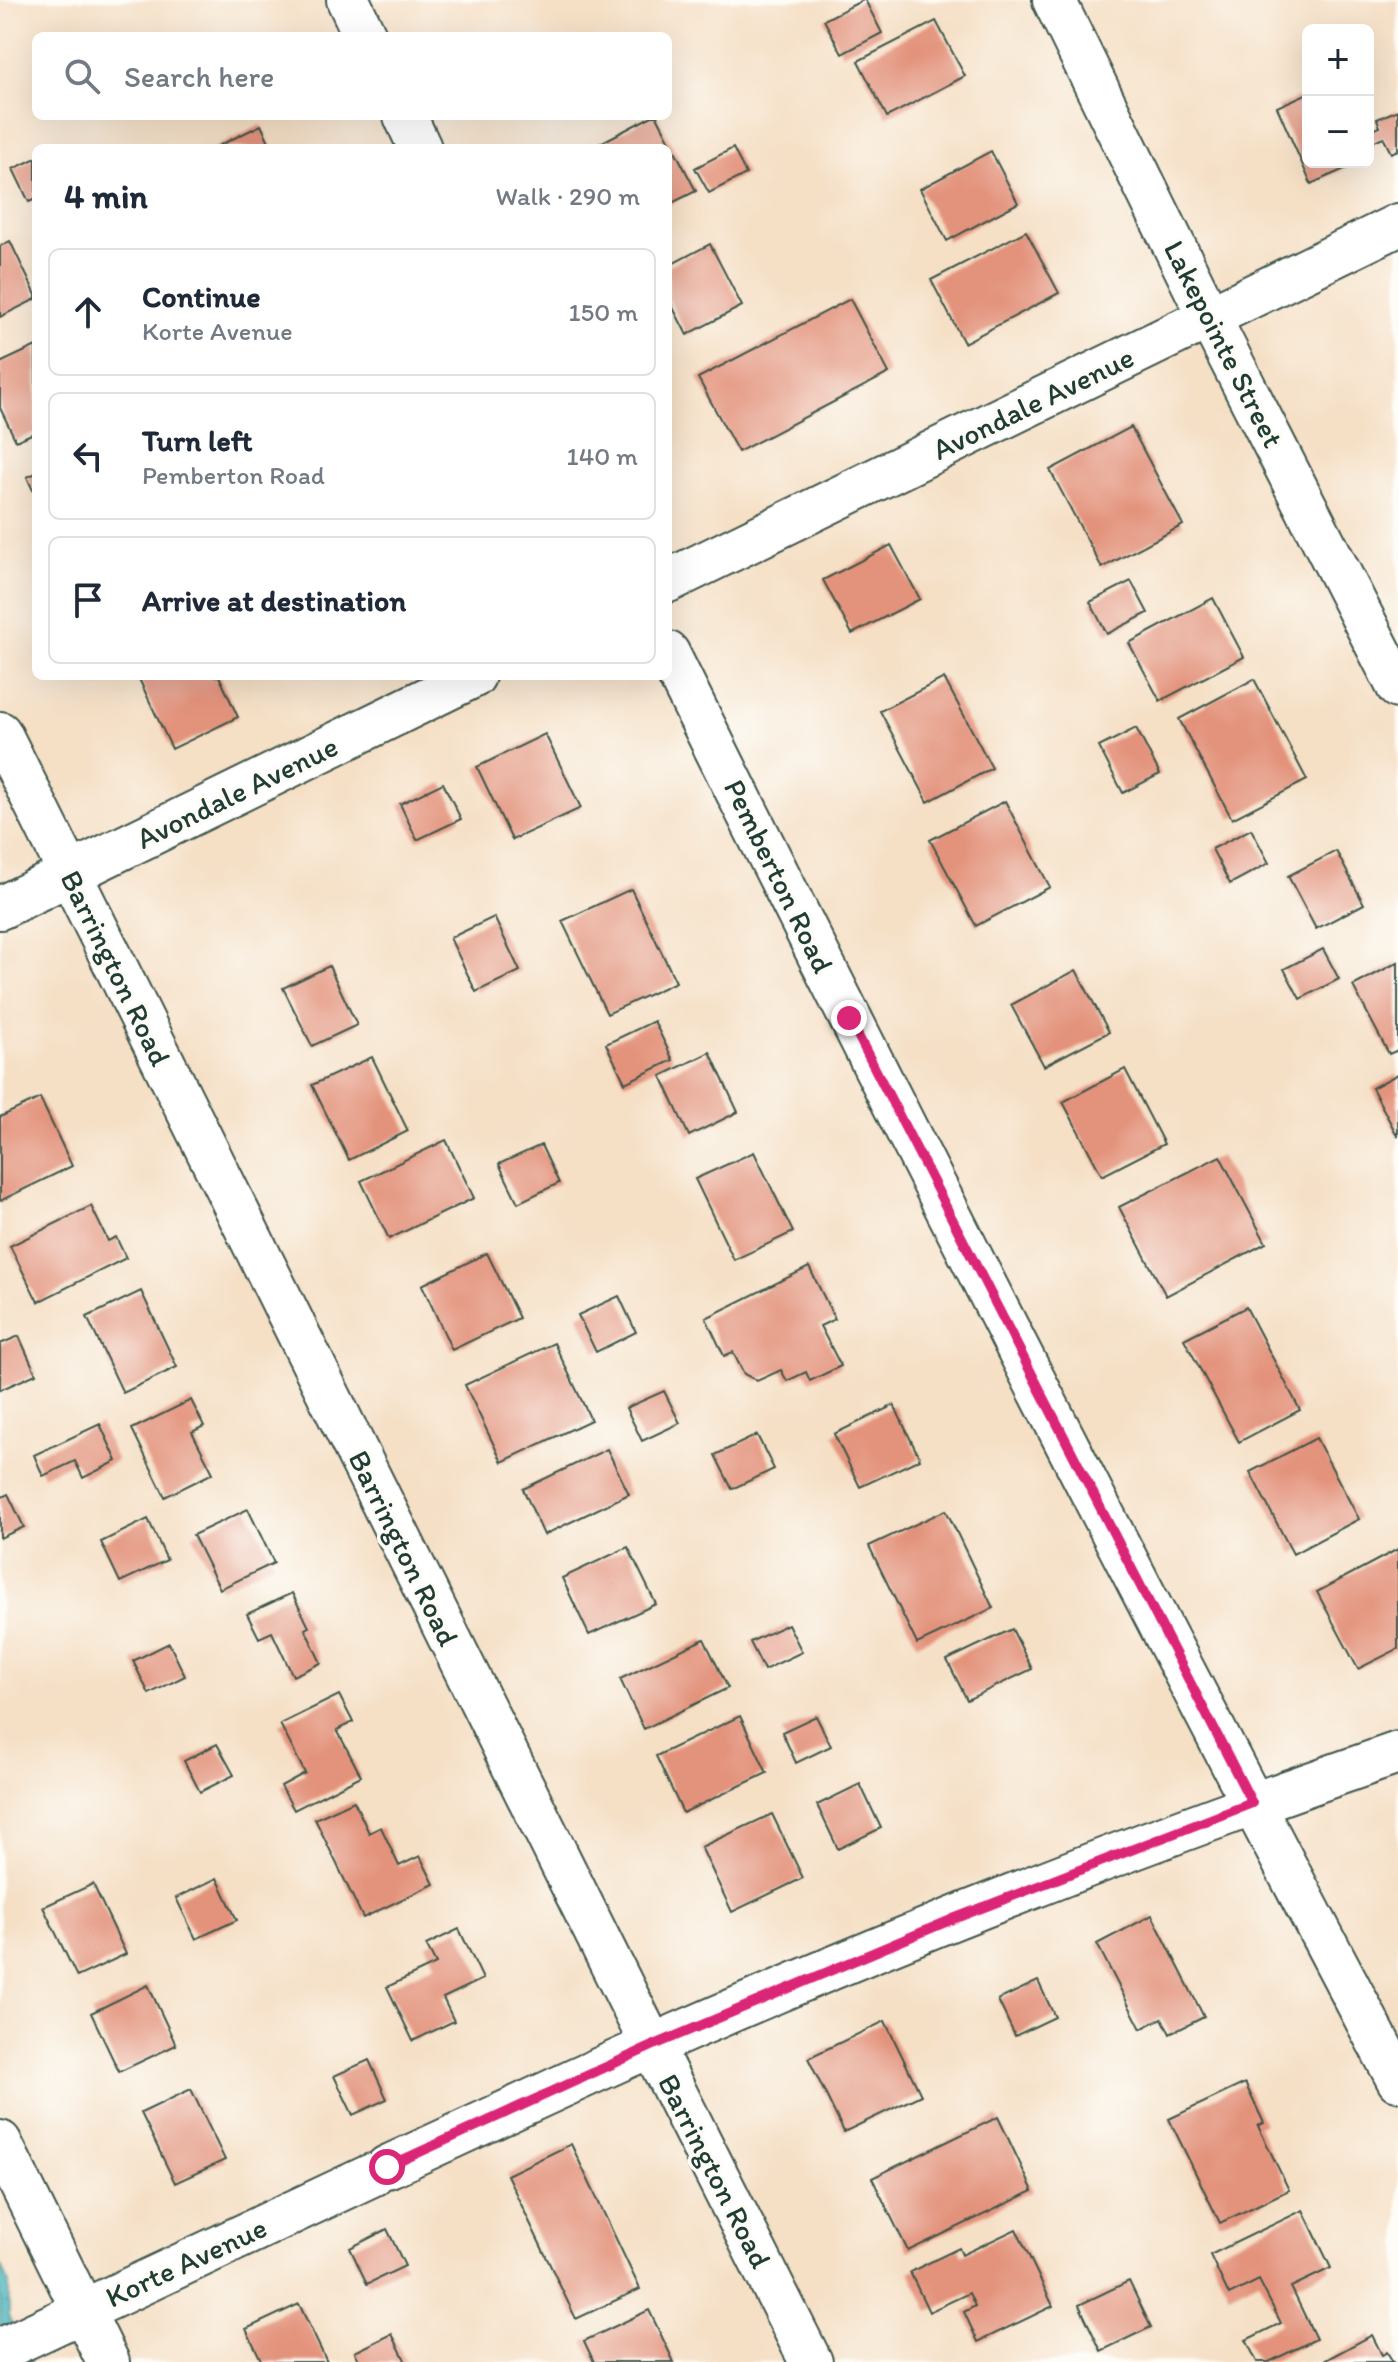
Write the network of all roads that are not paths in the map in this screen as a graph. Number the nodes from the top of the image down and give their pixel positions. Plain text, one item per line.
1 (348, 0) edge
2 (1054, 0) edge
3 (363, 32) edge
4 (407, 120) edge
5 (418, 144) edge
6 (1398, 225) edge
7 (1209, 317) junction
8 (672, 579) edge
9 (672, 661) edge
10 (466, 680) edge
11 (1398, 687) edge
12 (0, 733) edge
13 (69, 874) junction
14 (0, 908) edge
15 (1398, 1753) edge
16 (1252, 1803) junction
17 (652, 2046) junction
18 (1398, 2080) edge
19 (0, 2142) edge
20 (72, 2315) junction
21 (0, 2350) edge
22 (108, 2362) edge
23 (811, 2362) edge

1 - 3 street
2 - 7 street, Lakepointe Street
4 - 5 street
6 - 7 street, Avondale Avenue
7 - 8 street, Avondale Avenue
7 - 11 street, Lakepointe Street
9 - 16 street, Pemberton Road
10 - 13 street, Avondale Avenue
12 - 13 street, Barrington Road
13 - 14 street, Avondale Avenue
13 - 17 street, Barrington Road
15 - 16 street, Korte Avenue
16 - 17 street, Korte Avenue
16 - 18 street, Pemberton Road
17 - 20 street, Korte Avenue
17 - 23 street, Barrington Road
19 - 20 street
20 - 21 street, Korte Avenue
20 - 22 street

